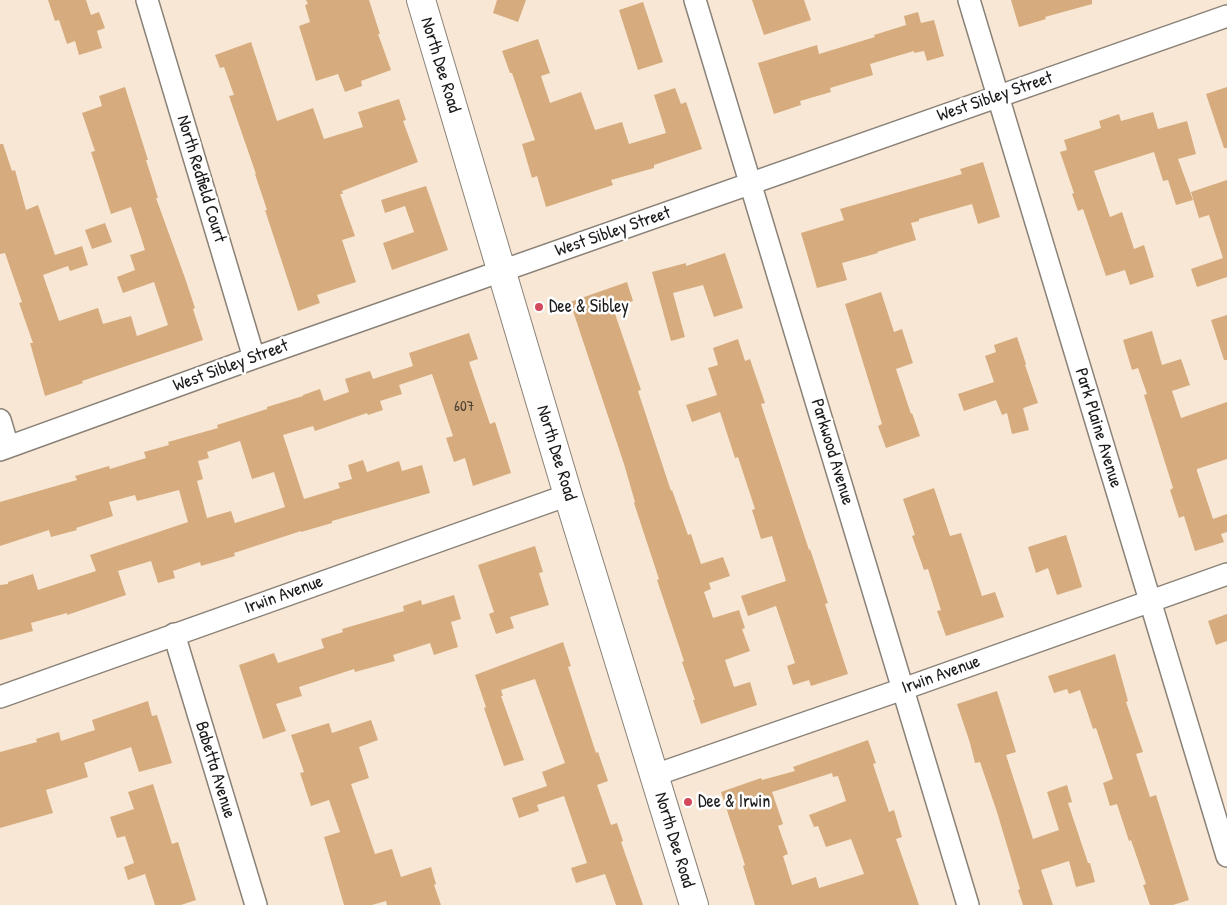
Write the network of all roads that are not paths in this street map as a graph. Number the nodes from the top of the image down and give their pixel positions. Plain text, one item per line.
1 (147, 0) edge
2 (421, 0) edge
3 (695, 0) edge
4 (969, 0) edge
5 (1227, 16) edge
6 (999, 96) junction
7 (751, 183) junction
8 (502, 271) junction
9 (254, 358) junction
10 (0, 420) edge
11 (4, 448) edge
12 (568, 495) junction
13 (1227, 574) edge
14 (1150, 601) junction
15 (174, 634) junction
16 (903, 689) junction
17 (0, 697) edge
18 (655, 775) junction
19 (1227, 856) edge
20 (256, 905) edge
21 (694, 905) edge
22 (968, 905) edge

1 - 9 street, North Redfield Court
2 - 8 main road, North Dee Road
3 - 7 street, Parkwood Avenue
4 - 6 street, Park Plaine Avenue
5 - 6 street, West Sibley Street
6 - 7 street, West Sibley Street
6 - 14 street, Park Plaine Avenue
7 - 8 street, West Sibley Street
7 - 16 street, Parkwood Avenue
8 - 9 street, West Sibley Street
8 - 12 main road, North Dee Road
9 - 11 street, West Sibley Street
10 - 11 street
12 - 15 street, Irwin Avenue
12 - 18 main road, North Dee Road
13 - 14 street, Irwin Avenue
14 - 16 street, Irwin Avenue
14 - 19 street, Park Plaine Avenue
15 - 17 street, Irwin Avenue
15 - 20 street, Babetta Avenue
16 - 18 street, Irwin Avenue
16 - 22 street, Parkwood Avenue
18 - 21 main road, North Dee Road

